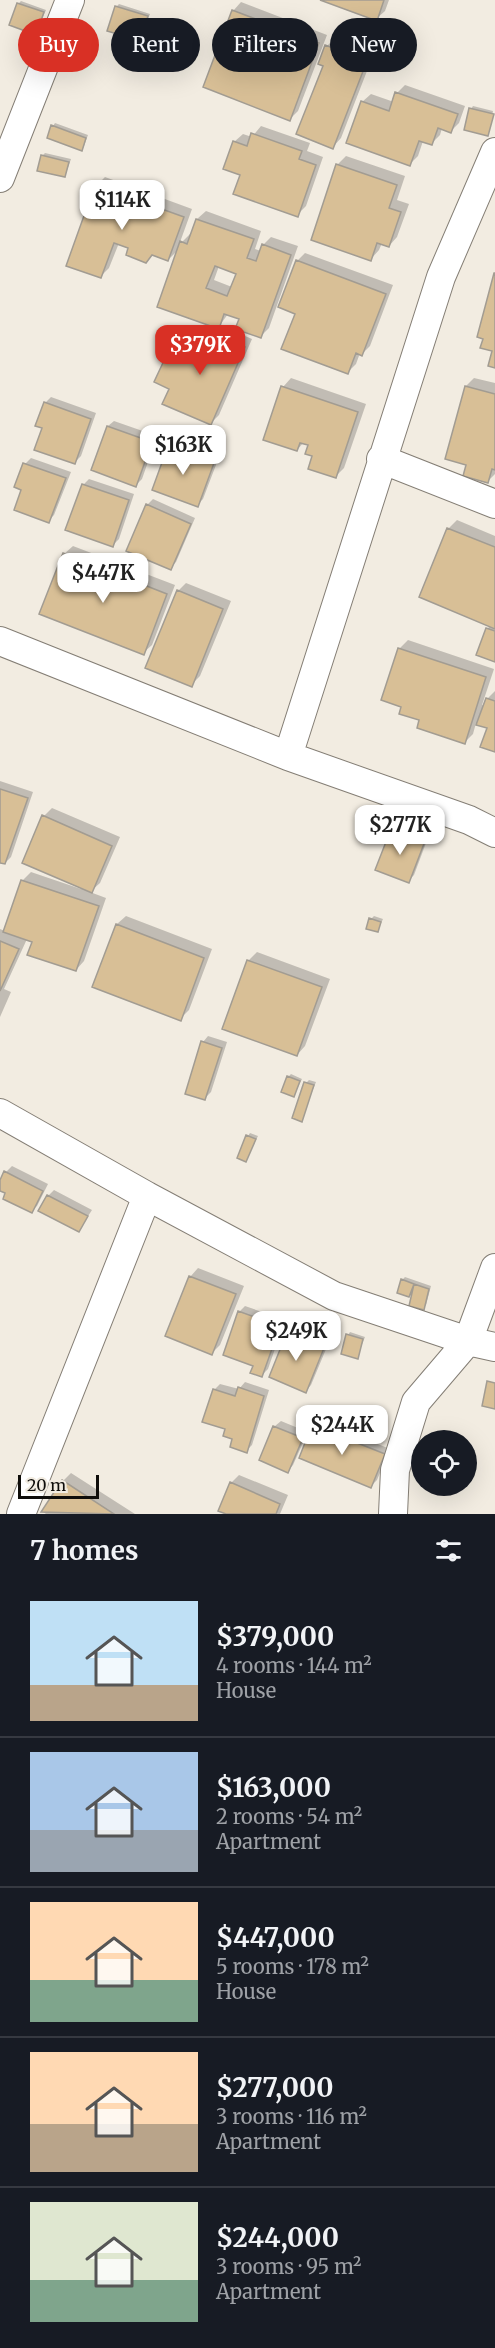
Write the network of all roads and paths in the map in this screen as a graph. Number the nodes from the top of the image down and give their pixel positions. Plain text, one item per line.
1 (70, 0) edge
2 (495, 152) edge
3 (0, 178) edge
4 (381, 459) junction
5 (495, 504) edge
6 (0, 641) edge
7 (288, 756) junction
8 (495, 833) edge
9 (0, 1113) edge
10 (147, 1196) junction
11 (495, 1268) edge
12 (482, 1344) edge
13 (21, 1514) edge
14 (393, 1514) edge

1 - 3 street
2 - 4 street
4 - 5 street
4 - 7 street
6 - 7 street
7 - 8 street
9 - 10 street
10 - 12 street
10 - 13 street
11 - 12 street
12 - 14 street

